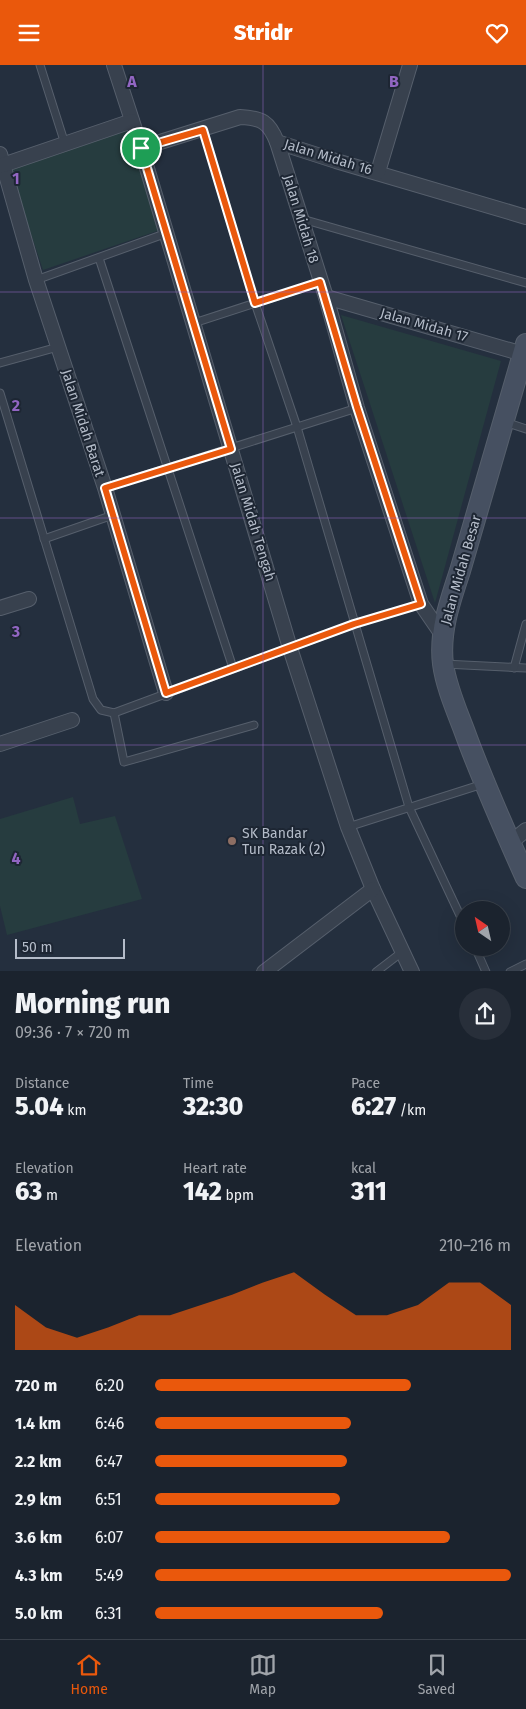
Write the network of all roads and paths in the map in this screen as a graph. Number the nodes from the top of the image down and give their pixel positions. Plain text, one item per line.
1 (40, 65) edge
2 (114, 65) edge
3 (410, 65) edge
4 (132, 121) junction
5 (203, 130) junction
6 (277, 142) junction
7 (65, 143) junction
8 (141, 148) junction
9 (1, 161) edge
10 (378, 173) junction
11 (526, 217) edge
12 (301, 219) junction
13 (167, 233) junction
14 (99, 258) junction
15 (36, 280) junction
16 (320, 282) junction
17 (526, 283) edge
18 (326, 297) junction
19 (255, 303) junction
20 (194, 323) junction
21 (58, 347) junction
22 (524, 349) edge
23 (0, 363) edge
24 (0, 393) edge
25 (357, 407) junction
26 (503, 422) junction
27 (297, 427) junction
28 (526, 429) edge
29 (231, 449) junction
30 (166, 469) junction
31 (105, 488) junction
32 (112, 515) junction
33 (44, 539) junction
34 (29, 599) dead end
35 (421, 604) junction
36 (0, 608) edge
37 (354, 624) junction
38 (526, 624) edge
39 (443, 636) junction
40 (290, 648) junction
41 (443, 664) junction
42 (233, 668) junction
43 (514, 669) junction
44 (526, 669) edge
45 (166, 693) junction
46 (114, 713) junction
47 (72, 720) dead end
48 (254, 725) dead end
49 (0, 744) edge
50 (484, 784) junction
51 (409, 807) junction
52 (348, 827) junction
53 (526, 830) edge
54 (510, 843) junction
55 (526, 877) edge
56 (372, 889) junction
57 (455, 905) edge
58 (402, 952) junction
59 (479, 956) edge
60 (526, 964) edge
61 (264, 971) edge
62 (376, 971) edge
63 (412, 971) edge
64 (486, 971) edge
65 (510, 971) edge

1 - 7 lane
2 - 4 street, Jalan Midah Tengah
3 - 10 street
4 - 7 street
4 - 8 street, Jalan Midah Tengah
5 - 6 street, Jalan Midah 16
5 - 8 street, Jalan Midah 16
5 - 19 lane
6 - 10 street, Jalan Midah 16
6 - 12 street, Jalan Midah 18
7 - 9 street
8 - 13 street, Jalan Midah Tengah
9 - 15 street, Jalan Midah Barat
10 - 11 street, Jalan Midah 16
12 - 16 street, Jalan Midah 18
12 - 17 lane
13 - 14 lane
13 - 20 street, Jalan Midah Tengah
14 - 15 lane
14 - 30 lane
15 - 21 street, Jalan Midah Barat
16 - 18 street, Jalan Midah 18
16 - 19 lane
18 - 22 street, Jalan Midah 17
18 - 25 street, Jalan Midah 18
19 - 20 lane
19 - 27 lane
20 - 29 street, Jalan Midah Tengah
21 - 23 lane
21 - 31 street, Jalan Midah Barat
22 - 26 street, Jalan Midah Besar
24 - 33 lane
25 - 27 lane
25 - 35 street, Jalan Midah 18
26 - 28 lane
26 - 39 street, Jalan Midah Besar
27 - 29 lane
27 - 37 lane
29 - 30 lane
29 - 40 street, Jalan Midah Tengah
30 - 31 lane
30 - 42 lane
31 - 32 street, Jalan Midah Barat
32 - 33 lane
32 - 45 street, Jalan Midah Barat
33 - 46 lane
34 - 36 street
35 - 37 lane
35 - 39 street, Jalan Midah 18
37 - 40 lane
37 - 51 lane
38 - 43 lane
39 - 41 street, Jalan Midah Besar
40 - 42 lane
40 - 52 street, Jalan Midah Tengah
41 - 43 lane
41 - 50 street, Jalan Midah Besar
42 - 45 lane
43 - 44 lane
45 - 46 lane
46 - 48 lane
47 - 49 street
50 - 51 lane
50 - 54 street, Jalan Midah Besar
51 - 52 lane
51 - 57 lane
52 - 56 street, Jalan Midah Tengah
53 - 54 street
54 - 55 street, Jalan Midah Besar
56 - 58 street, Jalan Midah Tengah
56 - 61 street
58 - 62 lane
58 - 63 street, Jalan Midah Tengah
59 - 64 lane
60 - 65 lane

